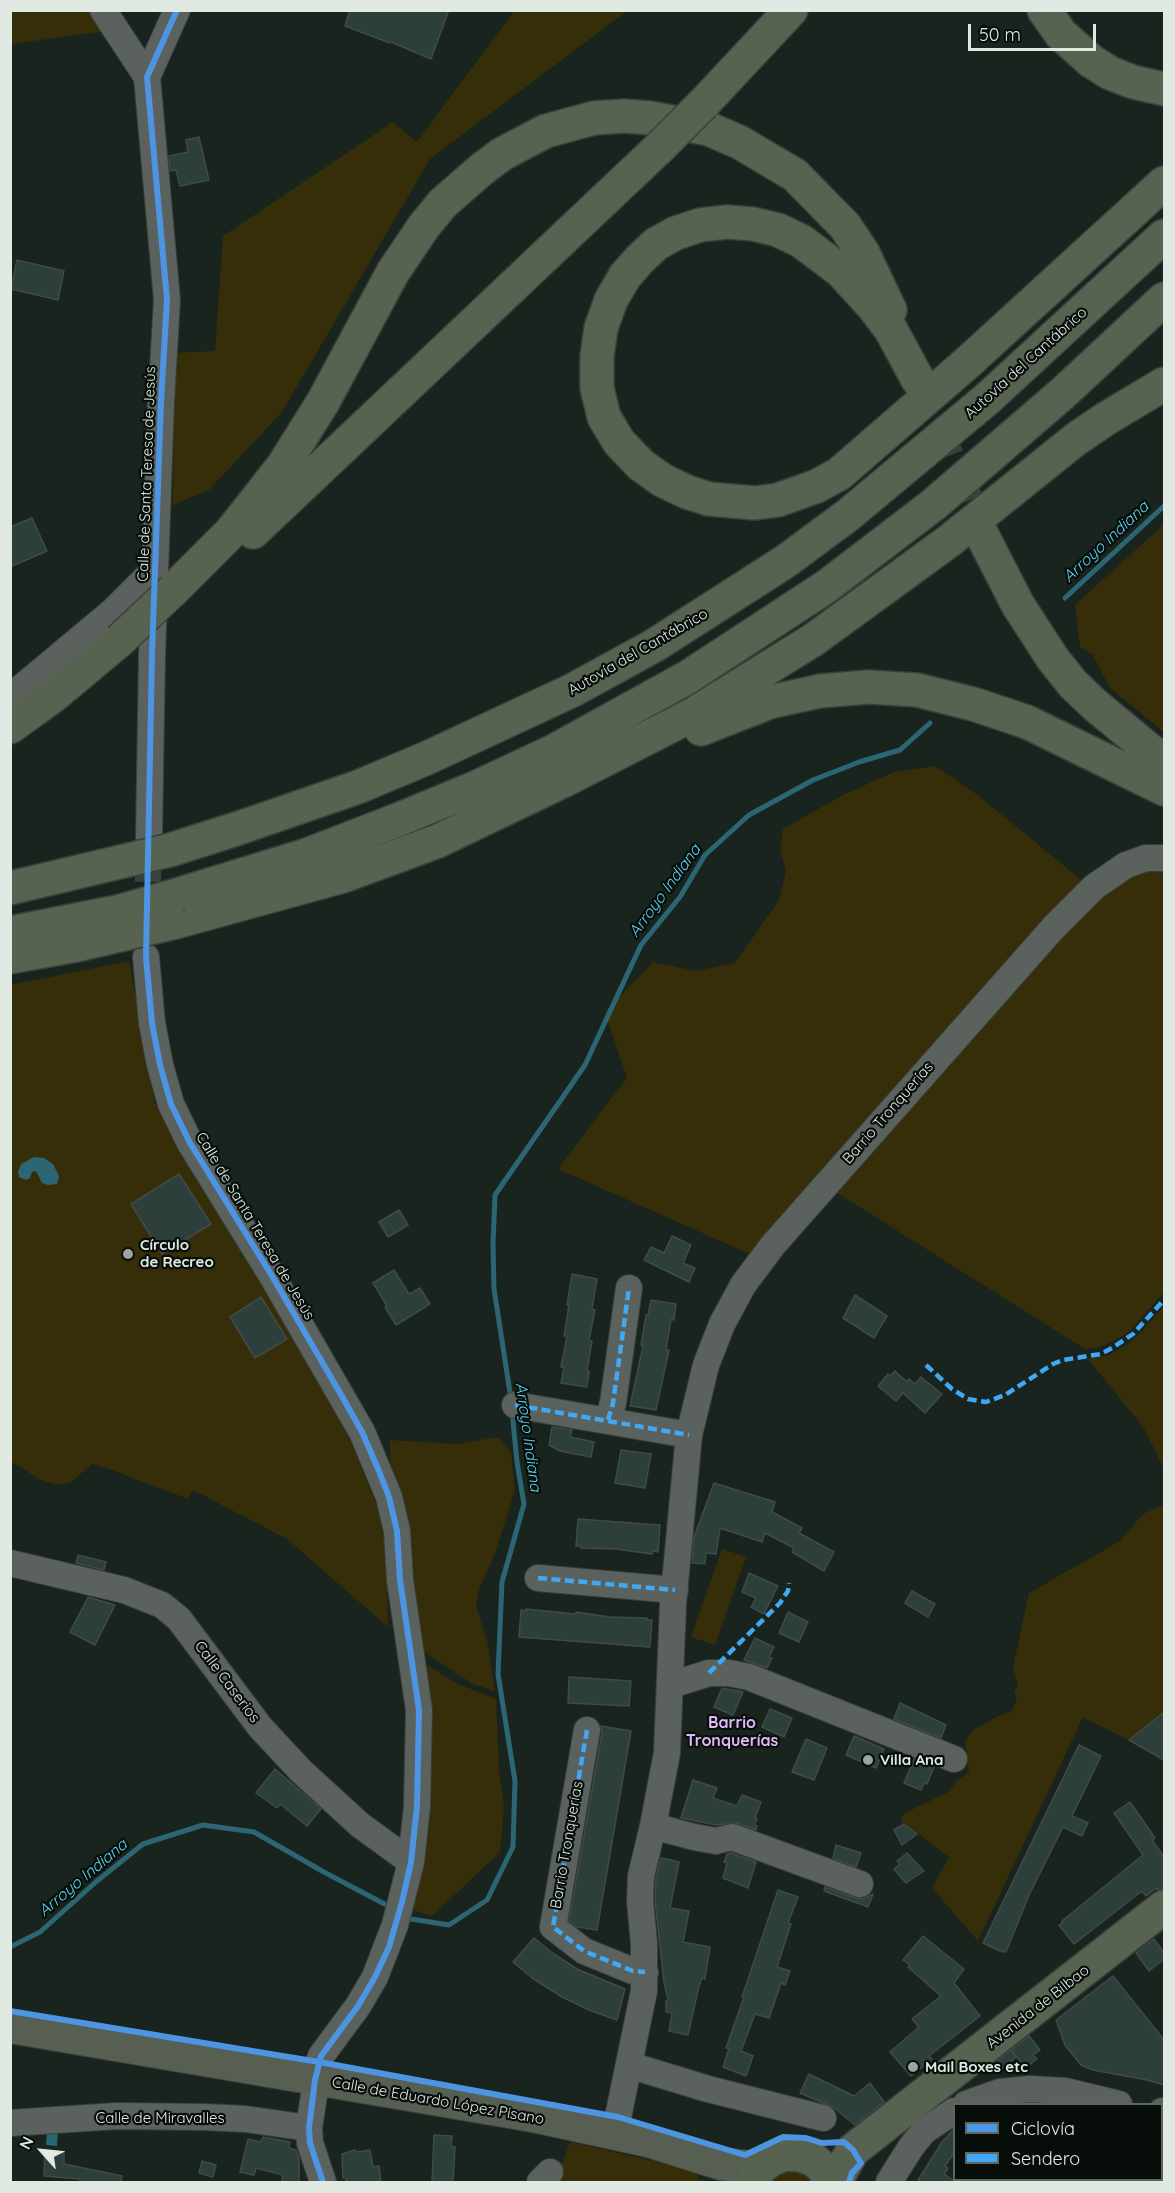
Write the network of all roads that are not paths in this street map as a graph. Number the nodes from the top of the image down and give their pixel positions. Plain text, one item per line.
1 (103, 10) edge
2 (177, 10) edge
3 (791, 10) edge
4 (1044, 10) edge
5 (147, 77) junction
6 (1164, 89) edge
7 (1164, 183) edge
8 (1164, 236) edge
9 (1164, 299) edge
10 (891, 330) junction
11 (918, 380) tunnel mouth
12 (1164, 384) edge
13 (980, 531) tunnel mouth
14 (166, 590) junction
15 (119, 648) junction
16 (10, 697) edge
17 (10, 727) edge
18 (10, 735) edge
19 (1164, 762) edge
20 (1164, 789) edge
21 (438, 841) junction
22 (160, 843) junction
23 (1164, 858) edge
24 (10, 888) edge
25 (176, 908) junction
26 (118, 924) junction
27 (10, 933) edge
28 (10, 957) edge
29 (146, 957) dead end
30 (629, 1288) dead end
31 (515, 1405) dead end
32 (610, 1412) junction
33 (689, 1435) junction
34 (10, 1563) edge
35 (538, 1578) dead end
36 (675, 1590) junction
37 (671, 1685) junction
38 (587, 1731) dead end
39 (954, 1759) dead end
40 (653, 1826) junction
41 (411, 1862) junction
42 (860, 1884) dead end
43 (1164, 1907) edge
44 (645, 1972) junction
45 (10, 2028) edge
46 (629, 2065) junction
47 (315, 2080) junction
48 (969, 2103) edge
49 (1115, 2103) edge
50 (953, 2112) edge
51 (823, 2118) dead end
52 (10, 2123) edge
53 (309, 2128) junction
54 (612, 2132) junction
55 (743, 2174) edge
56 (827, 2175) edge
57 (323, 2182) edge
58 (889, 2182) edge

1 - 5 street
2 - 5 street
3 - 14 highway, bridge
4 - 6 highway
5 - 14 street, Calle de Santa Teresa de Jesús
7 - 10 highway
8 - 22 highway, Autovía del Cantábrico
9 - 25 highway
10 - 11 highway
10 - 14 highway
12 - 21 highway
13 - 19 highway
14 - 15 highway, bridge
14 - 16 street, Calle de Santa Teresa de Jesús
14 - 22 street, Calle de Santa Teresa de Jesús
15 - 17 highway
15 - 18 highway
20 - 21 highway
21 - 25 highway
22 - 24 highway, Autovía del Cantábrico, bridge
23 - 33 street, Barrio Tronquerías
25 - 26 highway, bridge
26 - 27 highway
26 - 28 highway
29 - 41 street, Calle de Santa Teresa de Jesús
30 - 32 street
31 - 32 street
32 - 33 street
33 - 36 street, Barrio Tronquerías
34 - 41 street, Calle Caserios
35 - 36 street
36 - 37 street, Barrio Tronquerías
37 - 39 street
37 - 40 street, Barrio Tronquerías
38 - 44 street, Barrio Tronquerías
40 - 42 street
40 - 44 street, Barrio Tronquerías
41 - 47 street, Calle de Santa Teresa de Jesús
43 - 56 highway, Avenida de Bilbao
44 - 46 street, Barrio Tronquerías
45 - 47 main road, Calle de Eduardo López Pisano
46 - 51 street
46 - 54 street, Barrio Tronquerías
47 - 53 street, Calle de Santa Teresa de Jesús
47 - 54 main road, Calle de Eduardo López Pisano
48 - 49 street
50 - 58 street
52 - 53 street, Calle de Miravalles
53 - 57 street, Calle de Santa Teresa de Jesús
54 - 55 main road, Calle de Eduardo López Pisano
55 - 56 highway

